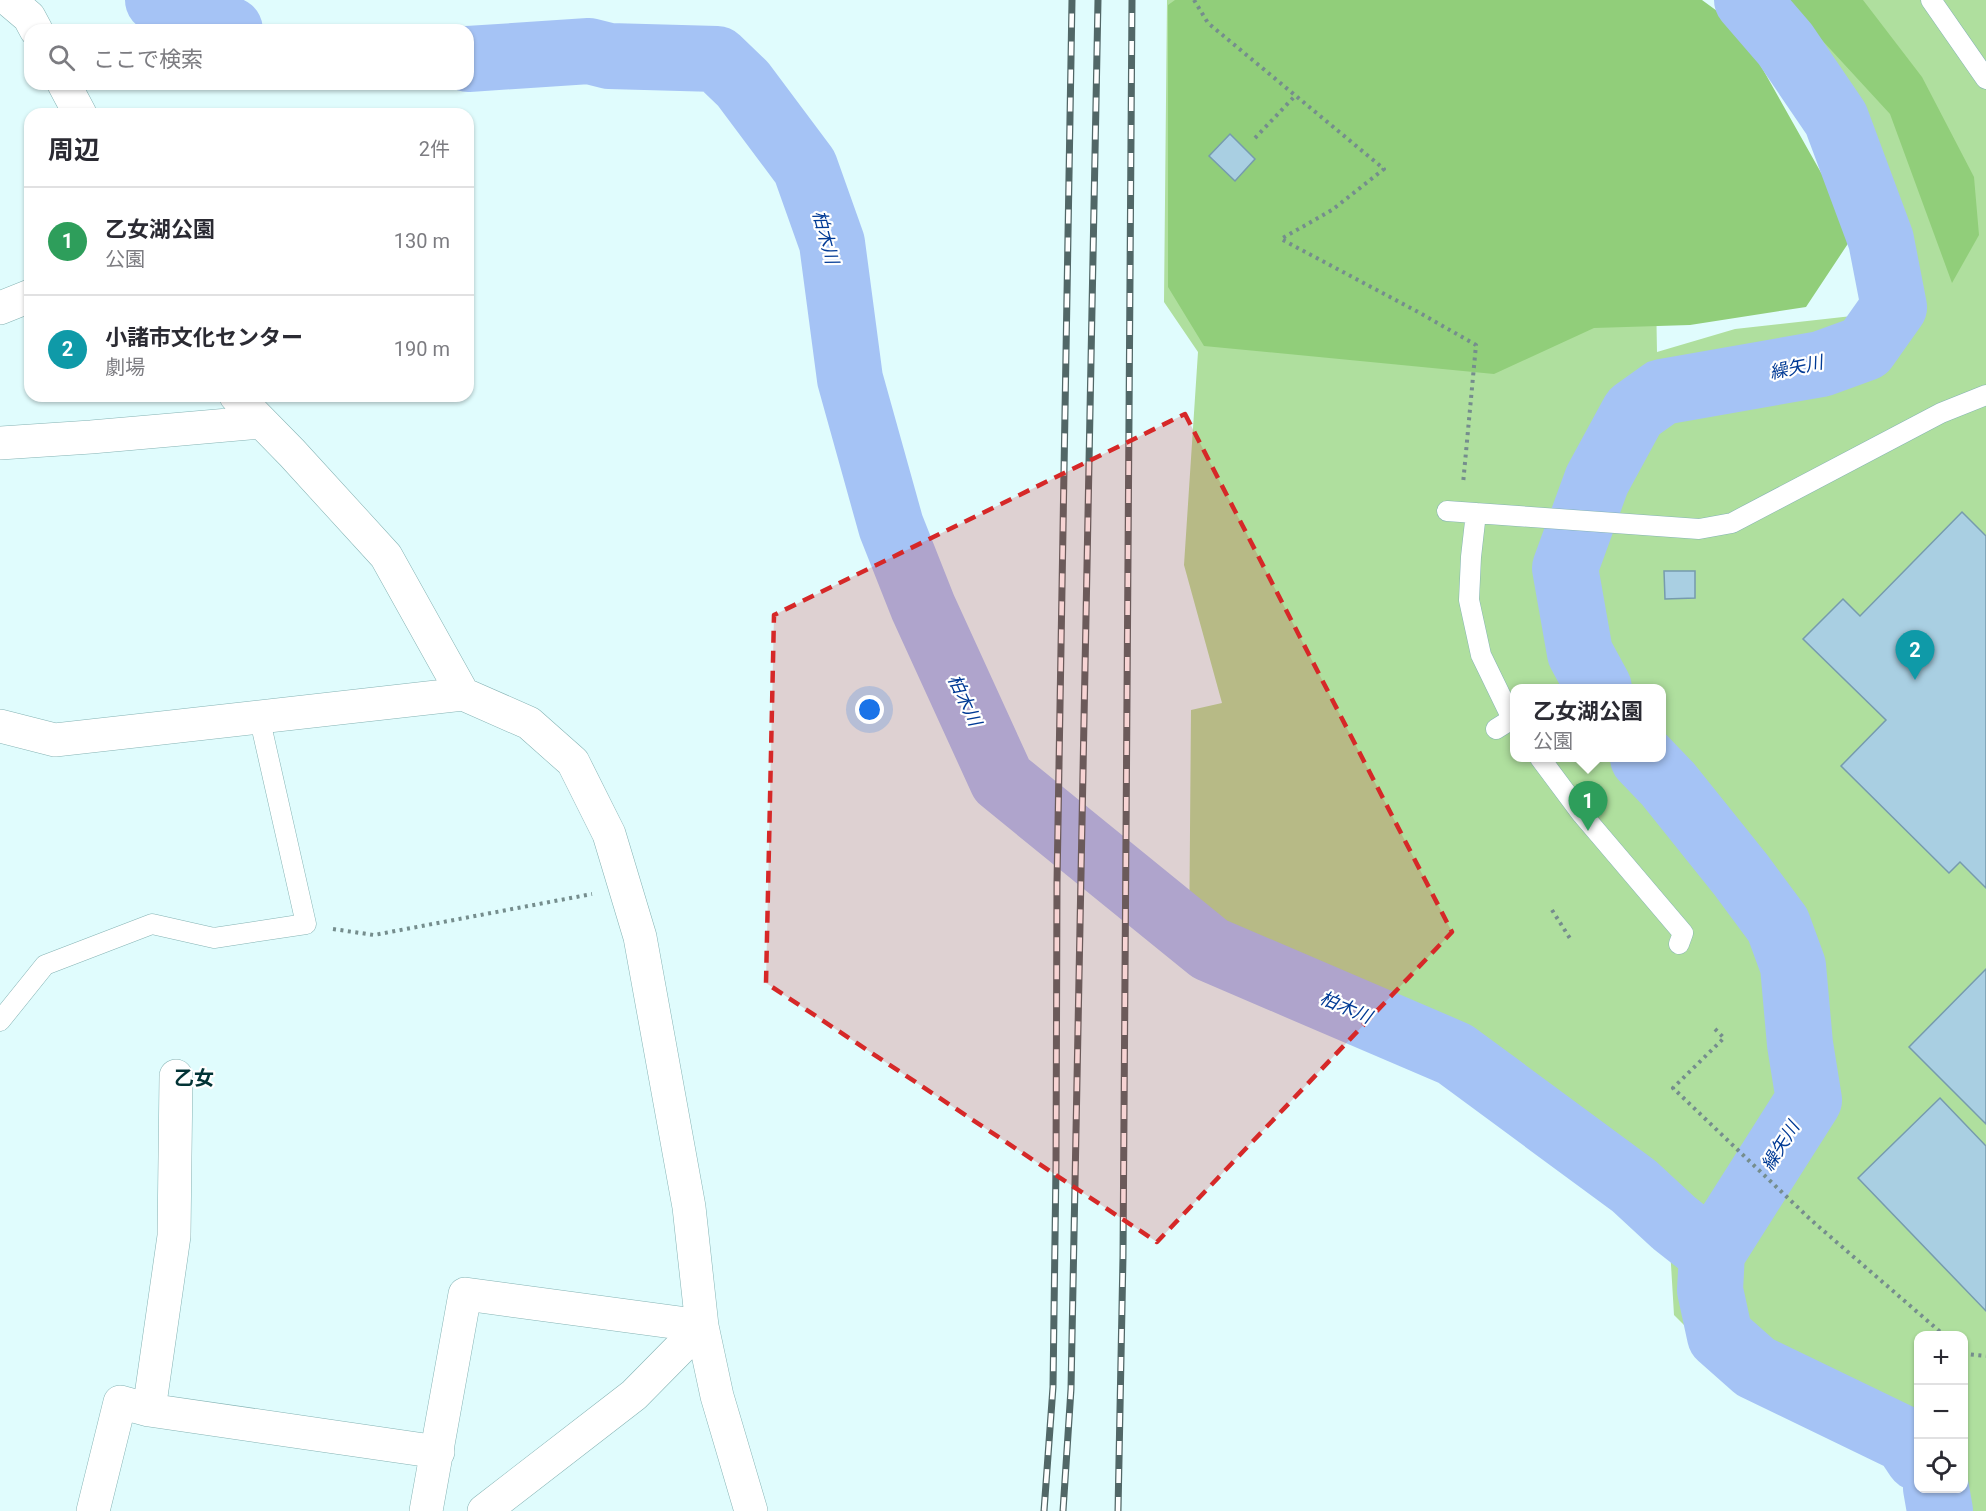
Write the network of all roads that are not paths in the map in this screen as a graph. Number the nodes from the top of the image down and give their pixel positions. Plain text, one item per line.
1 (9, 0) edge
2 (1931, 0) edge
3 (32, 24) edge
4 (1986, 78) edge
5 (67, 90) edge
6 (77, 108) edge
7 (24, 298) edge
8 (0, 308) edge
9 (1986, 395) edge
10 (242, 402) edge
11 (261, 422) junction
12 (0, 443) edge
13 (1448, 511) dead end
14 (1476, 513) junction
15 (463, 694) junction
16 (259, 716) junction
17 (1507, 724) edge
18 (0, 726) edge
19 (1543, 762) edge
20 (1679, 944) dead end
21 (0, 1021) edge
22 (176, 1076) dead end
23 (702, 1326) junction
24 (149, 1410) junction
25 (438, 1452) junction
26 (93, 1511) edge
27 (426, 1511) edge
28 (484, 1511) edge
29 (751, 1511) edge

1 - 3 street
2 - 4 lane
5 - 6 street
7 - 8 street
9 - 14 lane
10 - 11 street
11 - 12 street
11 - 15 street
13 - 14 lane
14 - 17 lane
15 - 16 street
15 - 23 street
16 - 18 street
16 - 21 lane
19 - 20 lane
22 - 24 street
23 - 25 street
23 - 28 street
23 - 29 street
24 - 25 street
24 - 26 street
25 - 27 street

